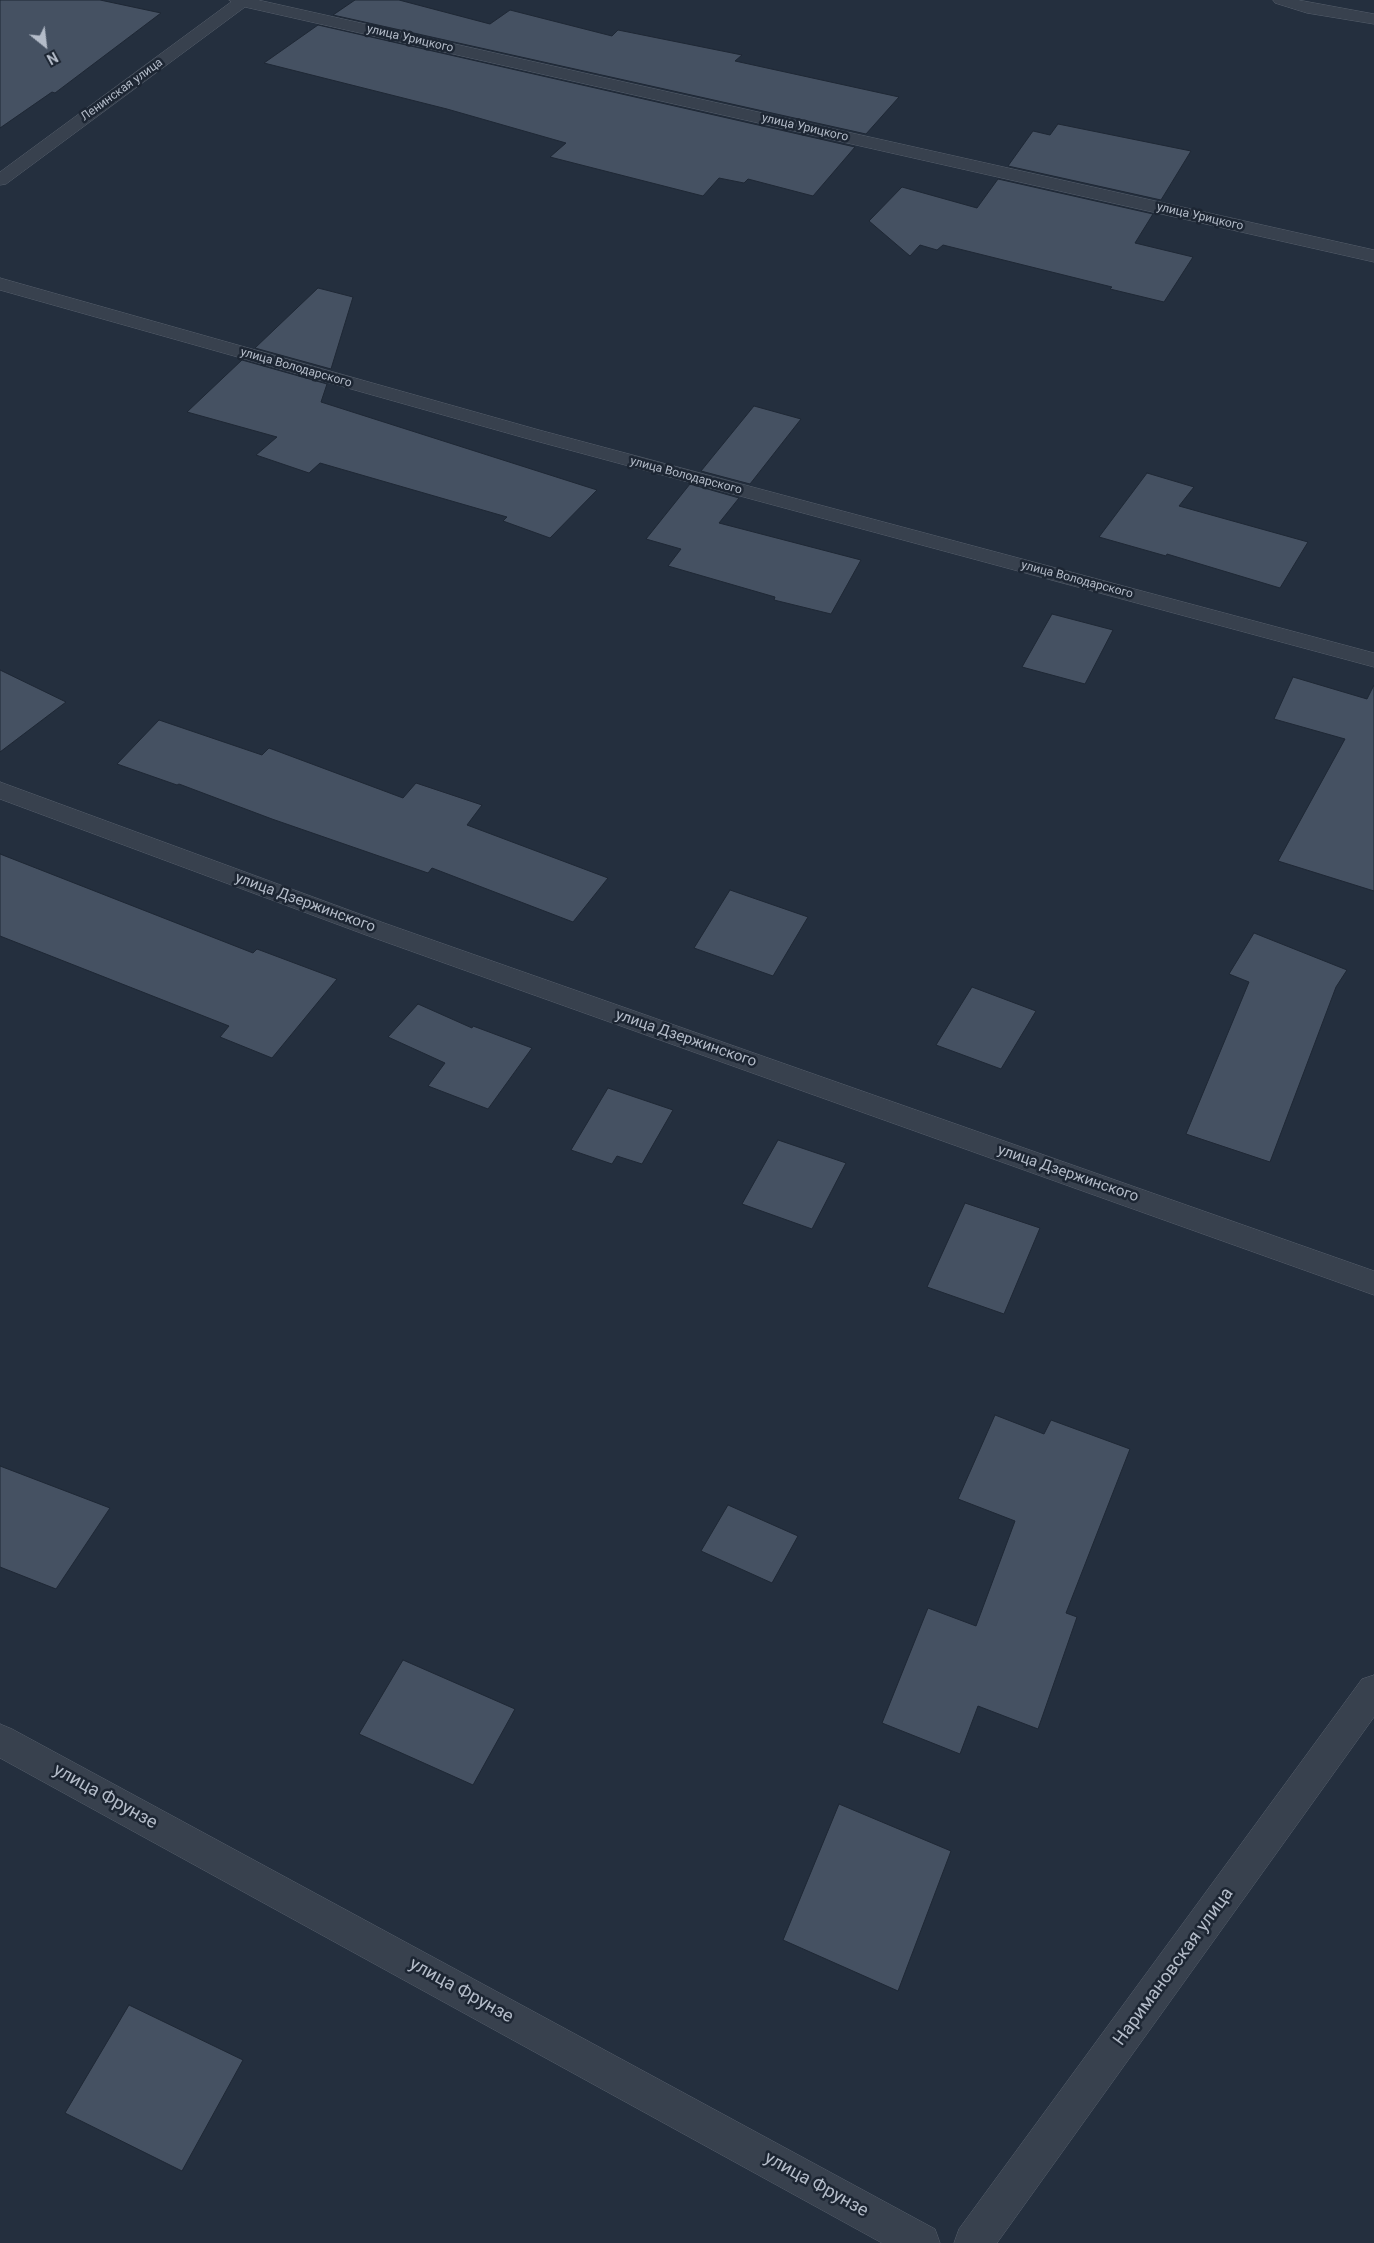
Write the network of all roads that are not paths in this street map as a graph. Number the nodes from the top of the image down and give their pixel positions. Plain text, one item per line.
1 (241, 0) edge
2 (1281, 0) edge
3 (1374, 19) edge
4 (0, 180) edge
5 (1374, 256) edge
6 (0, 284) edge
7 (1374, 660) edge
8 (0, 790) edge
9 (1374, 1282) edge
10 (1374, 1690) edge
11 (0, 1740) edge
12 (921, 2243) edge
13 (973, 2243) edge

1 - 4 street, Ленинская улица
1 - 5 street, улица Урицкого
2 - 3 street
6 - 7 street, улица Володарского
8 - 9 street, улица Дзержинского
10 - 13 street, Наримановская улица
11 - 12 street, улица Фрунзе

